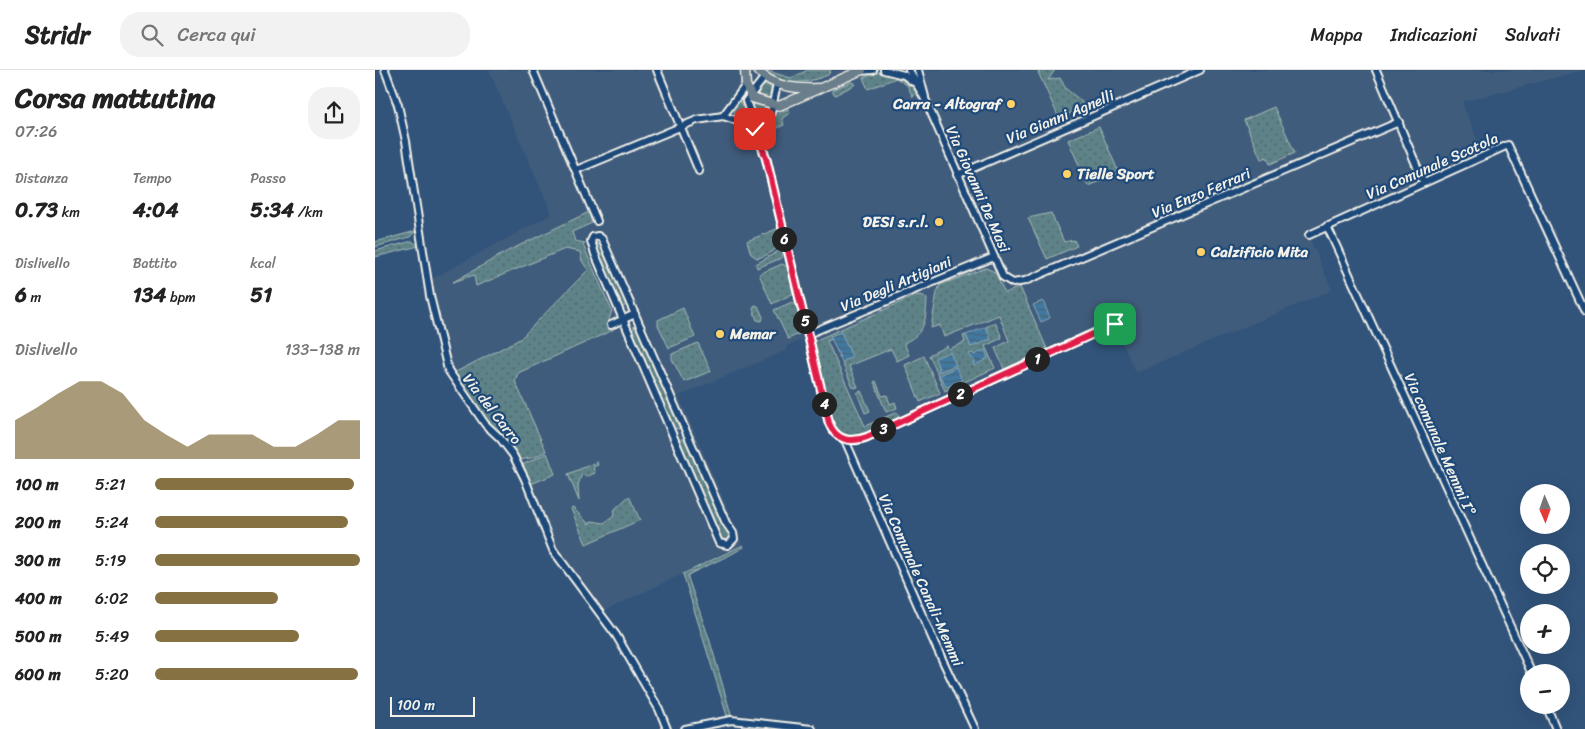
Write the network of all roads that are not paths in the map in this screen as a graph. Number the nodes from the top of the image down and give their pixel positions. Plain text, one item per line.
1 (385, 70) edge
2 (533, 70) edge
3 (657, 70) edge
4 (745, 70) edge
5 (757, 70) edge
6 (860, 70) edge
7 (873, 70) edge
8 (884, 70) edge
9 (909, 70) edge
10 (918, 70) edge
11 (925, 70) edge
12 (1200, 70) edge
13 (1376, 70) edge
14 (764, 78) junction
15 (777, 84) junction
16 (746, 85) junction
17 (920, 86) junction
18 (822, 87) junction
19 (749, 95) junction
20 (774, 106) junction
21 (723, 116) junction
22 (1399, 122) junction
23 (681, 126) junction
24 (754, 128) junction
25 (577, 170) junction
26 (699, 171) dead end
27 (957, 175) junction
28 (1424, 182) junction
29 (597, 221) dead end
30 (1327, 226) junction
31 (1309, 235) dead end
32 (993, 256) junction
33 (1013, 283) joint
34 (1585, 312) edge
35 (635, 314) junction
36 (623, 319) junction
37 (1115, 324) dead end
38 (611, 325) dead end
39 (808, 334) junction
40 (686, 431) junction
41 (675, 436) junction
42 (845, 440) junction
43 (1527, 664) edge
44 (1550, 714) edge
45 (667, 729) edge
46 (685, 729) edge
47 (812, 729) edge
48 (975, 729) edge
49 (1557, 729) edge

1 - 45 street, Via del Carro
2 - 25 street
3 - 23 street
4 - 16 main road
5 - 14 main road
6 - 7 street
6 - 18 main road
8 - 17 street
9 - 17 street
10 - 17 street
11 - 17 street
12 - 27 street, Via Gianni Agnelli
13 - 22 street
14 - 15 main road
14 - 19 street
15 - 18 main road
15 - 20 street
16 - 19 main road
16 - 21 street
17 - 27 street, Via Giovanni De Masi
18 - 20 main road
19 - 20 main road
19 - 24 street, Via Comunale Canali-Memmi
20 - 24 street
21 - 23 street
21 - 24 street
22 - 28 street
22 - 33 street, Via Enzo Ferrari
23 - 25 street
23 - 26 street
24 - 39 street, Via Comunale Canali-Memmi
25 - 29 street
27 - 32 street, Via Giovanni De Masi
28 - 30 street, Via Comunale Scotola
28 - 34 street, Via Comunale Scotola
30 - 31 street, Via Comunale Scotola
30 - 43 street, Via comunale Memmi I°
32 - 33 street, Via Giovanni De Masi
32 - 39 street, Via Degli Artigiani
35 - 36 street
35 - 36 street
35 - 40 street
36 - 38 street
36 - 41 street
37 - 42 street
39 - 42 street, Via Comunale Canali-Memmi
40 - 41 street
40 - 41 street
42 - 48 street, Via Comunale Canali-Memmi
44 - 49 street
46 - 47 street

